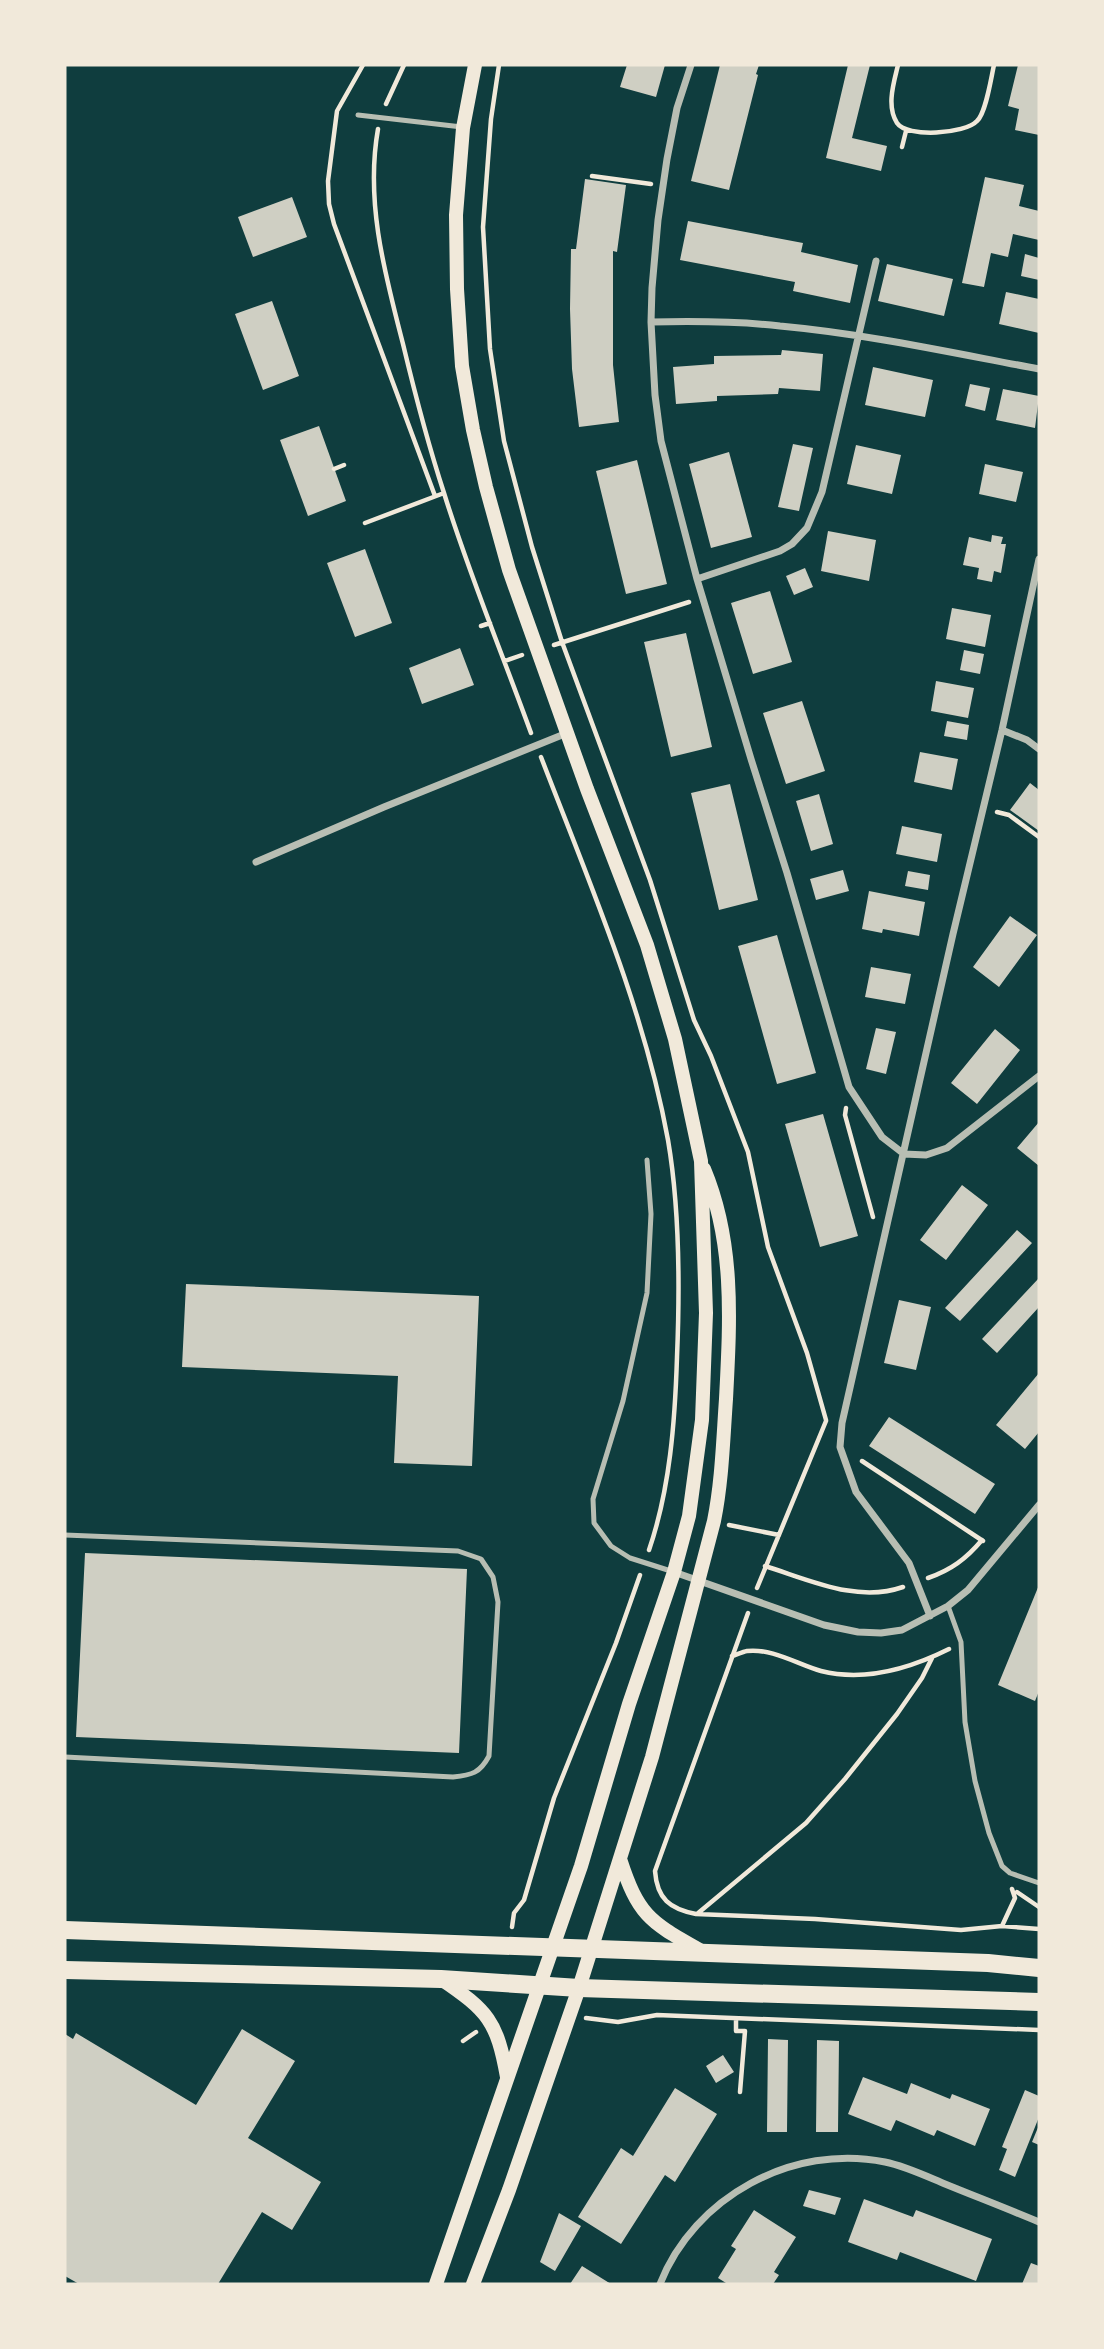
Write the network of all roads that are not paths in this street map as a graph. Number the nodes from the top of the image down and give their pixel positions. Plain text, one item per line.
1 (475, 65) edge
2 (691, 65) edge
3 (358, 115) dead end
4 (463, 128) junction
5 (876, 261) dead end
6 (651, 322) junction
7 (859, 336) junction
8 (1039, 369) edge
9 (1039, 559) edge
10 (697, 579) junction
11 (1002, 730) junction
12 (567, 733) junction
13 (1039, 749) edge
14 (256, 862) dead end
15 (1039, 1076) edge
16 (904, 1154) junction
17 (647, 1160) dead end
18 (701, 1161) junction
19 (1039, 1505) edge
20 (65, 1535) edge
21 (674, 1572) junction
22 (699, 1581) junction
23 (948, 1606) junction
24 (930, 1616) junction
25 (65, 1757) edge
26 (620, 1858) junction
27 (1039, 1883) edge
28 (65, 1930) edge
29 (553, 1946) junction
30 (592, 1948) junction
31 (704, 1953) junction
32 (1039, 1968) edge
33 (65, 1970) edge
34 (441, 1979) junction
35 (539, 1984) junction
36 (579, 1988) junction
37 (1039, 2002) edge
38 (507, 2078) junction
39 (1039, 2222) edge
40 (436, 2284) edge
41 (473, 2284) edge
42 (660, 2284) edge

1 - 4 main road
2 - 6 street
3 - 4 lane
4 - 12 main road
5 - 7 street
6 - 7 street
6 - 10 street
7 - 8 street
7 - 10 street
9 - 11 street
10 - 16 street
11 - 13 street
11 - 16 street
12 - 14 street
12 - 18 main road
15 - 16 street
16 - 24 street
17 - 21 lane
18 - 21 main road
18 - 22 main road
19 - 23 street
20 - 25 lane
21 - 22 street
21 - 29 main road
22 - 24 street
22 - 26 main road
23 - 24 street
23 - 27 lane
26 - 30 main road
26 - 31 main road
28 - 29 main road
29 - 30 main road
29 - 35 main road
30 - 31 main road
30 - 36 main road
31 - 32 main road
33 - 34 main road
34 - 35 main road
34 - 38 main road
35 - 36 main road
35 - 38 main road
36 - 37 main road
36 - 41 main road
38 - 40 main road
39 - 42 street

